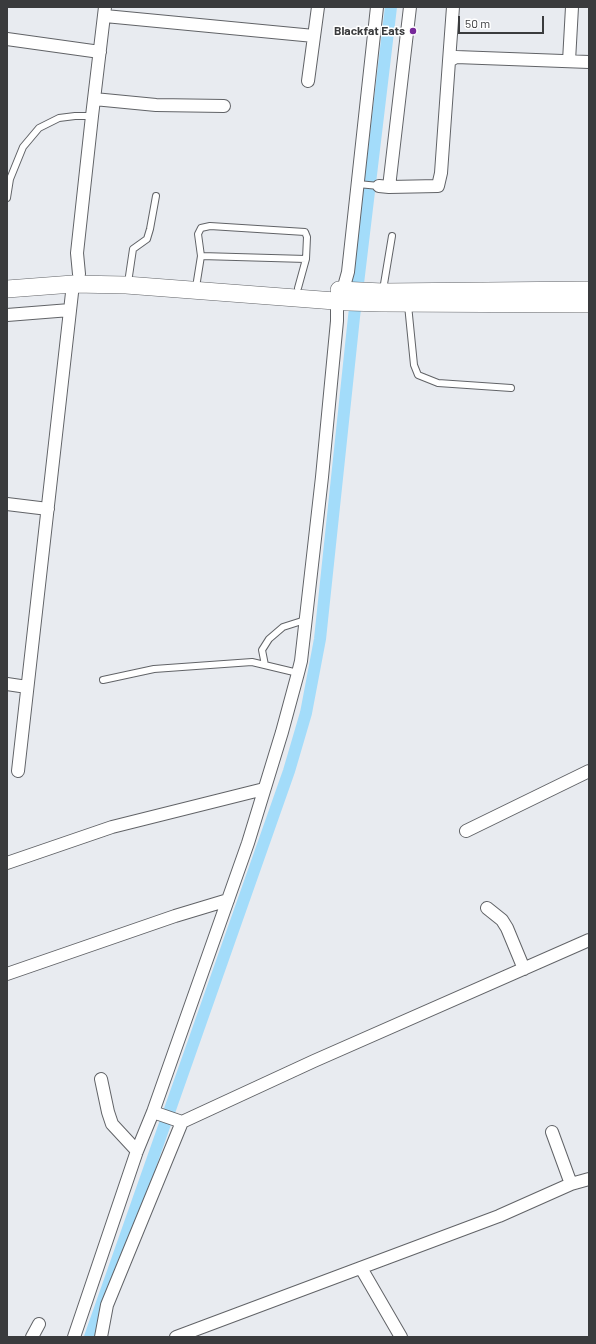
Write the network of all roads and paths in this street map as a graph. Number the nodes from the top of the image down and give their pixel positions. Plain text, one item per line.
1 (318, 7) edge
2 (377, 7) edge
3 (410, 7) edge
4 (453, 7) edge
5 (572, 7) edge
6 (105, 12) edge
7 (314, 36) junction
8 (7, 39) edge
9 (100, 52) junction
10 (450, 61) junction
11 (569, 61) junction
12 (589, 62) edge
13 (308, 82) dead end
14 (94, 99) junction
15 (224, 106) dead end
16 (92, 116) junction
17 (360, 184) junction
18 (384, 186) junction
19 (156, 196) dead end
20 (7, 198) edge
21 (392, 236) dead end
22 (201, 256) junction
23 (306, 260) junction
24 (129, 276) junction
25 (7, 277) edge
26 (76, 279) junction
27 (197, 281) junction
28 (298, 288) junction
29 (7, 289) edge
30 (589, 290) edge
31 (355, 295) junction
32 (408, 304) junction
33 (589, 304) edge
34 (70, 310) junction
35 (7, 315) edge
36 (511, 388) dead end
37 (7, 504) edge
38 (48, 509) junction
39 (305, 620) junction
40 (265, 665) junction
41 (298, 673) junction
42 (103, 680) dead end
43 (7, 684) edge
44 (27, 687) junction
45 (18, 771) dead end
46 (589, 771) edge
47 (264, 789) junction
48 (466, 831) dead end
49 (7, 863) edge
50 (228, 900) junction
51 (487, 908) dead end
52 (589, 940) edge
53 (524, 969) junction
54 (7, 974) edge
55 (101, 1079) dead end
56 (156, 1113) junction
57 (178, 1121) junction
58 (552, 1132) dead end
59 (137, 1151) junction
60 (589, 1179) edge
61 (571, 1184) junction
62 (361, 1268) junction
63 (40, 1324) dead end
64 (32, 1337) edge
65 (74, 1337) edge
66 (101, 1337) edge
67 (176, 1337) edge
68 (401, 1337) edge

1 - 7 street
2 - 17 street
3 - 18 street
4 - 10 street
5 - 11 street
6 - 7 street
6 - 9 street
7 - 13 street
8 - 9 street
9 - 14 street
10 - 11 street
10 - 18 street
11 - 12 street
14 - 15 street
14 - 16 street
16 - 20 lane
16 - 26 street
17 - 18 lane
17 - 31 street
19 - 24 lane
21 - 31 lane
22 - 23 lane
22 - 23 lane
22 - 27 lane
23 - 28 lane
24 - 26 street
24 - 27 street
25 - 26 street
26 - 29 street
26 - 31 street
26 - 34 street
27 - 28 street
28 - 31 street
30 - 31 street
31 - 32 street
31 - 39 street
32 - 33 street
32 - 36 lane
34 - 35 street
34 - 38 street
37 - 38 street
38 - 44 street
39 - 40 lane
39 - 41 street
40 - 41 lane
40 - 42 lane
41 - 47 street
43 - 44 street
44 - 45 street
46 - 48 street
47 - 49 street
47 - 50 street
50 - 54 street
50 - 56 street
51 - 53 street
52 - 53 street
53 - 57 street
55 - 59 street
56 - 57 street
56 - 59 street
57 - 66 street
58 - 61 street
59 - 65 street
60 - 61 street
61 - 62 street
62 - 67 street
62 - 68 street
63 - 64 street

